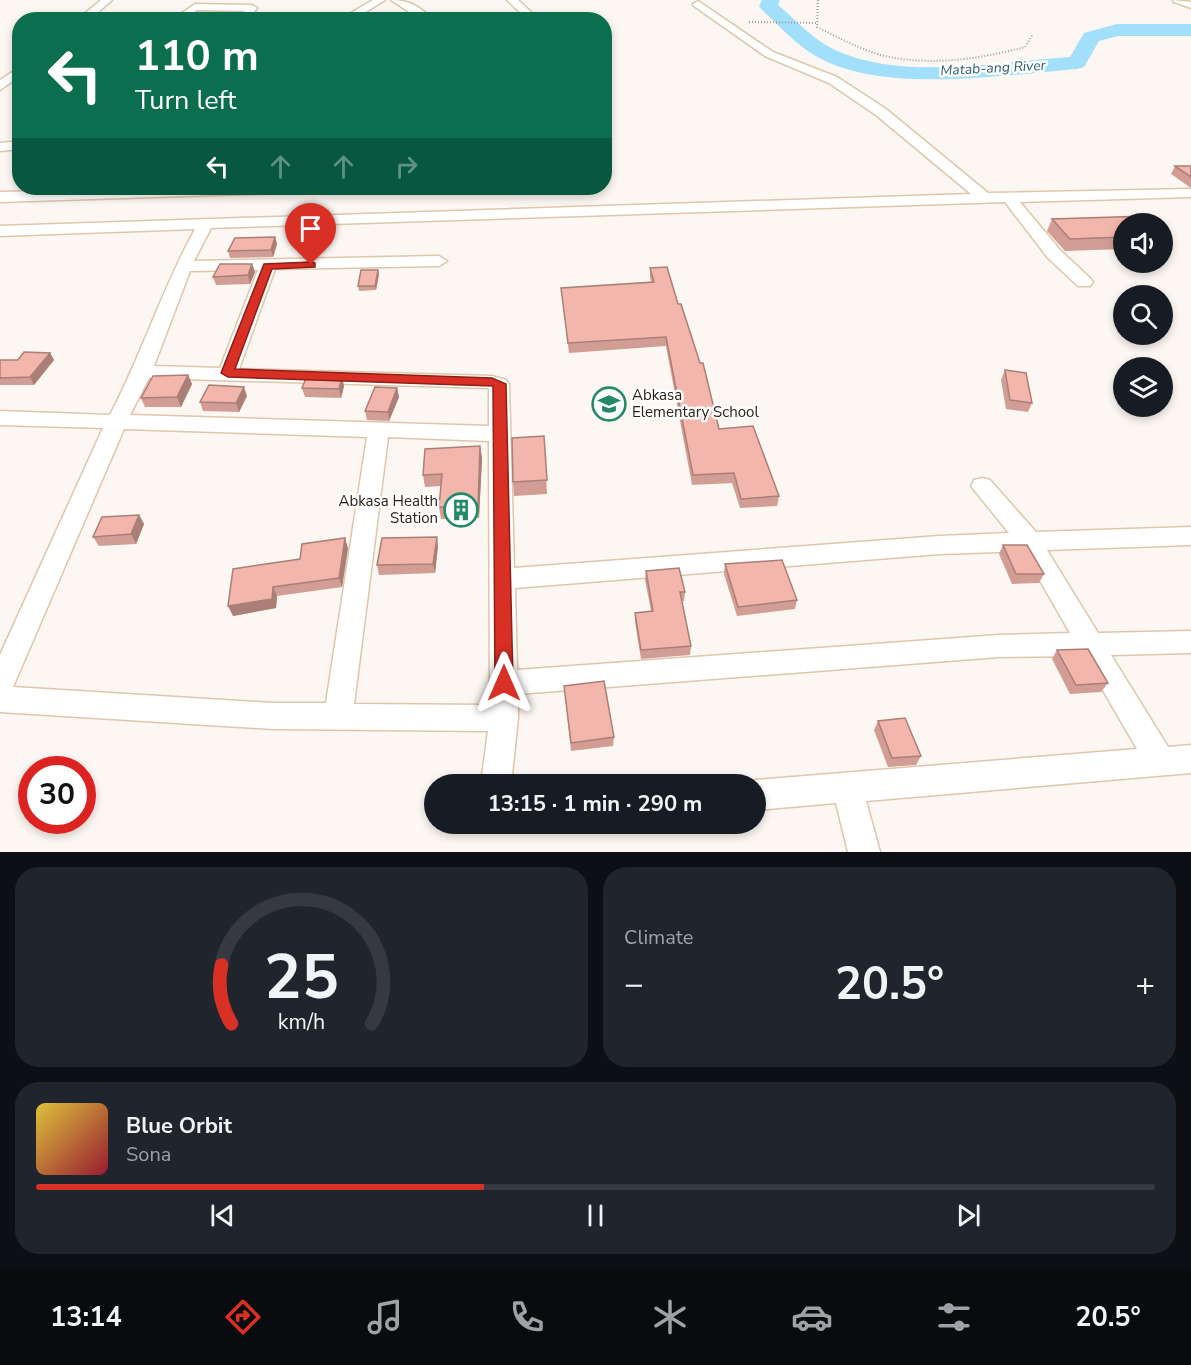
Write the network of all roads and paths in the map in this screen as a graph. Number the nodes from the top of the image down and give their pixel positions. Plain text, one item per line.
1 (107, 0) edge
2 (380, 0) edge
3 (396, 0) edge
4 (513, 0) edge
5 (818, 0) edge
6 (1178, 0) edge
7 (229, 3) edge
8 (698, 4) dead end
9 (1191, 5) edge
10 (92, 12) edge
11 (188, 12) edge
12 (249, 12) edge
13 (358, 12) edge
14 (419, 12) edge
15 (526, 12) edge
16 (774, 23) dead end
17 (817, 23) junction
18 (1033, 34) dead end
19 (12, 76) edge
20 (0, 86) edge
21 (1191, 194) edge
22 (70, 195) edge
23 (0, 197) edge
24 (986, 199) junction
25 (1010, 199) junction
26 (205, 225) junction
27 (0, 231) edge
28 (439, 261) dead end
29 (268, 266) junction
30 (183, 267) junction
31 (1084, 282) dead end
32 (142, 372) junction
33 (228, 373) junction
34 (0, 418) edge
35 (116, 422) junction
36 (378, 431) junction
37 (501, 434) junction
38 (982, 486) dead end
39 (1191, 536) edge
40 (1029, 541) junction
41 (504, 579) junction
42 (1191, 642) edge
43 (1090, 644) junction
44 (504, 683) junction
45 (0, 686) edge
46 (0, 699) edge
47 (338, 717) junction
48 (504, 718) junction
49 (1191, 759) edge
50 (1160, 761) junction
51 (497, 774) edge
52 (848, 789) junction
53 (766, 794) edge
54 (864, 852) edge

1 - 10 street
2 - 13 street
3 - 14 street
4 - 15 street
5 - 17 path
6 - 9 street
7 - 11 street
7 - 12 street
8 - 24 street
16 - 17 path
17 - 18 path
19 - 20 street
21 - 25 street
22 - 23 street
24 - 25 street
24 - 26 street
25 - 31 street
26 - 27 street
26 - 30 street
28 - 29 street
29 - 30 street
29 - 33 street
30 - 32 street
32 - 33 street
32 - 35 street
33 - 37 street
34 - 35 street
35 - 36 street
35 - 45 street
36 - 37 street
36 - 47 street
37 - 41 street
38 - 40 street
39 - 40 street
40 - 41 street
40 - 43 street
41 - 44 street
42 - 43 street
43 - 44 street
43 - 50 street
44 - 48 street
46 - 47 street
47 - 48 street
48 - 51 street
49 - 50 street
50 - 52 street
52 - 53 street
52 - 54 street

